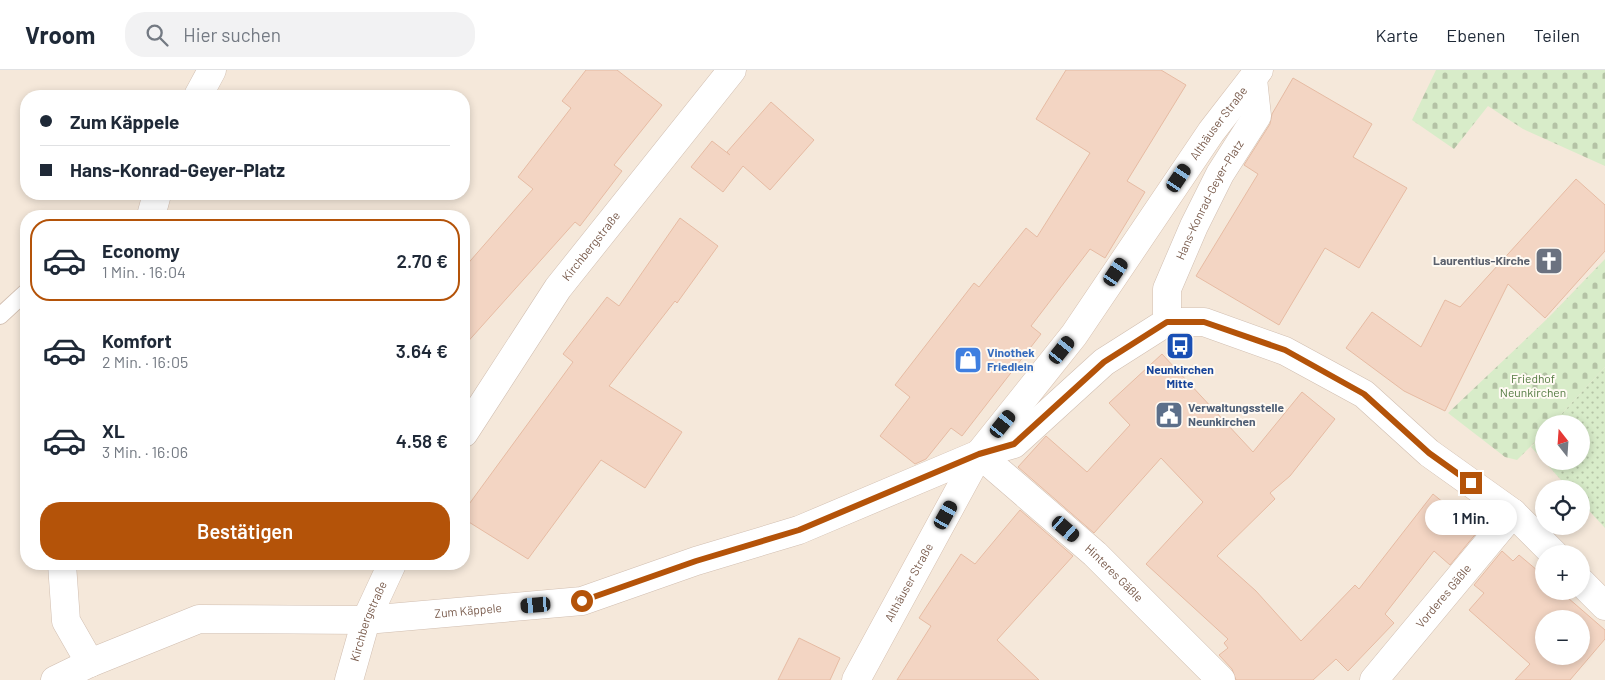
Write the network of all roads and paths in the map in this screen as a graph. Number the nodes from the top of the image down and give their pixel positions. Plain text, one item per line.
1 (212, 70) edge
2 (732, 70) edge
3 (1256, 74) edge
4 (201, 90) edge
5 (20, 298) edge
6 (0, 316) edge
7 (1167, 322) junction
8 (470, 424) edge
9 (979, 454) junction
10 (1513, 513) junction
11 (1545, 545) edge
12 (62, 570) edge
13 (389, 570) edge
14 (1590, 591) edge
15 (1605, 606) edge
16 (366, 620) junction
17 (90, 663) junction
18 (55, 680) edge
19 (349, 680) edge
20 (856, 680) edge
21 (1221, 680) edge
22 (1374, 680) edge

1 - 4 street
2 - 8 street, Kirchbergstraße
3 - 7 street, Hans-Konrad-Geyer-Platz
3 - 9 street, Althäuser Straße
5 - 6 lane
7 - 9 street
7 - 10 street
9 - 16 street, Zum Käppele
9 - 20 street, Althäuser Straße
9 - 21 street, Hinteres Gäßle
10 - 11 street
10 - 22 street, Vorderes Gäßle
12 - 17 street
13 - 16 street, Kirchbergstraße
14 - 15 street
16 - 17 street, Zum Käppele
16 - 19 street, Kirchbergstraße
17 - 18 street, Zum Käppele

